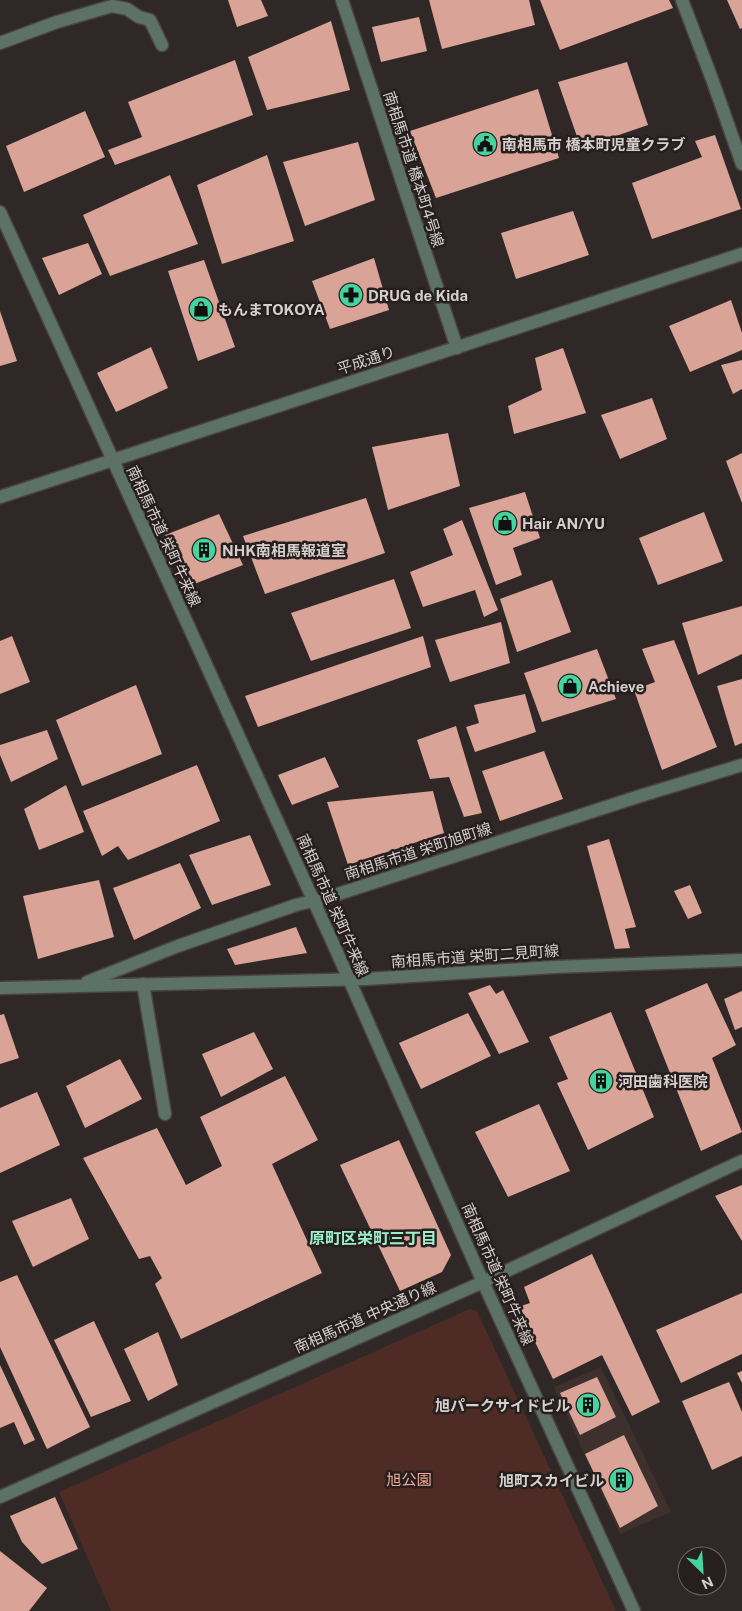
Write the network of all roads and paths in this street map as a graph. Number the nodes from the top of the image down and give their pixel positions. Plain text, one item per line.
1 (342, 0) edge
2 (682, 0) edge
3 (0, 43) edge
4 (162, 45) dead end
5 (742, 164) edge
6 (0, 212) edge
7 (742, 254) edge
8 (457, 348) junction
9 (112, 461) junction
10 (0, 497) edge
11 (742, 765) edge
12 (313, 901) junction
13 (742, 960) edge
14 (348, 979) junction
15 (143, 984) junction
16 (78, 985) junction
17 (0, 988) edge
18 (165, 1114) dead end
19 (742, 1161) edge
20 (483, 1282) junction
21 (0, 1497) edge
22 (634, 1611) edge

1 - 8 street, 南相馬市道 橋本町4号線
2 - 5 street
3 - 4 street
6 - 9 street, 南相馬市道 栄町牛来線
7 - 8 street, 平成通り
8 - 9 street, 平成通り
9 - 10 street, 平成通り
9 - 12 street, 南相馬市道 栄町牛来線
11 - 12 street, 南相馬市道 栄町旭町線
12 - 14 street, 南相馬市道 栄町牛来線
12 - 16 street, 南相馬市道 栄町旭町線
13 - 14 street, 南相馬市道 栄町二見町線
14 - 15 street, 南相馬市道 栄町二見町線
14 - 20 street, 南相馬市道 栄町牛来線
15 - 16 street, 南相馬市道 栄町二見町線
15 - 18 street
16 - 17 street, 南相馬市道 栄町二見町線
19 - 20 street, 南相馬市道 中央通り線
20 - 21 street, 南相馬市道 中央通り線
20 - 22 street, 南相馬市道 栄町牛来線

